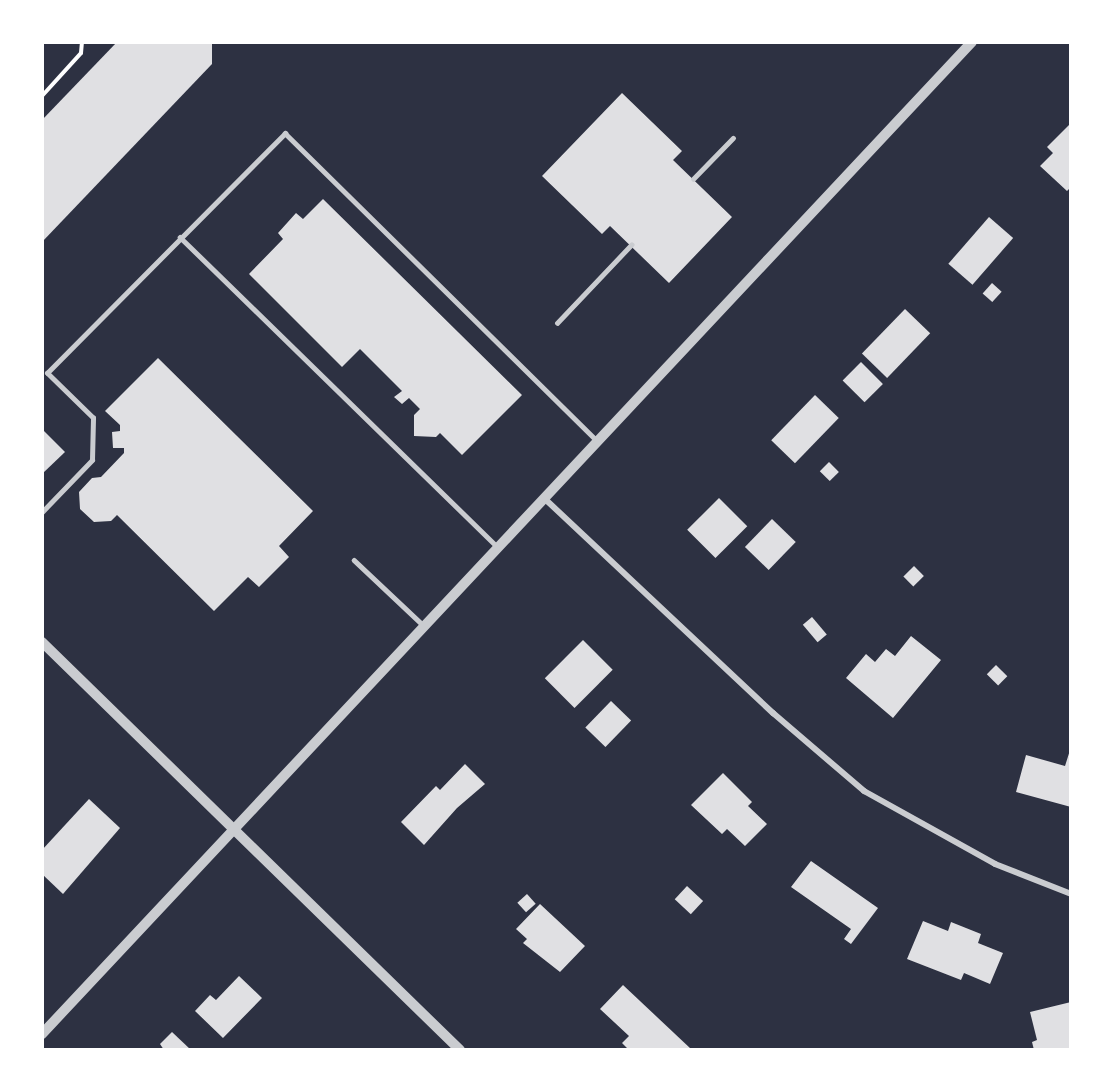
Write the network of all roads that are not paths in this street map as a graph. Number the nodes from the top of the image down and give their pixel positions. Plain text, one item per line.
1 (970, 42) edge
2 (733, 138) dead end
3 (693, 179) dead end
4 (180, 237) junction
5 (631, 245) dead end
6 (557, 322) dead end
7 (598, 442) junction
8 (545, 499) junction
9 (42, 513) edge
10 (499, 548) junction
11 (354, 560) dead end
12 (425, 627) junction
13 (42, 642) edge
14 (235, 831) junction
15 (1071, 894) edge
16 (42, 1034) edge
17 (460, 1050) edge

1 - 7 street
2 - 3 lane
4 - 7 lane
4 - 9 lane
4 - 10 lane
5 - 6 lane
7 - 8 street
8 - 10 street
8 - 15 street
10 - 12 street
11 - 12 lane
12 - 14 street
13 - 14 street
14 - 16 street
14 - 17 street

